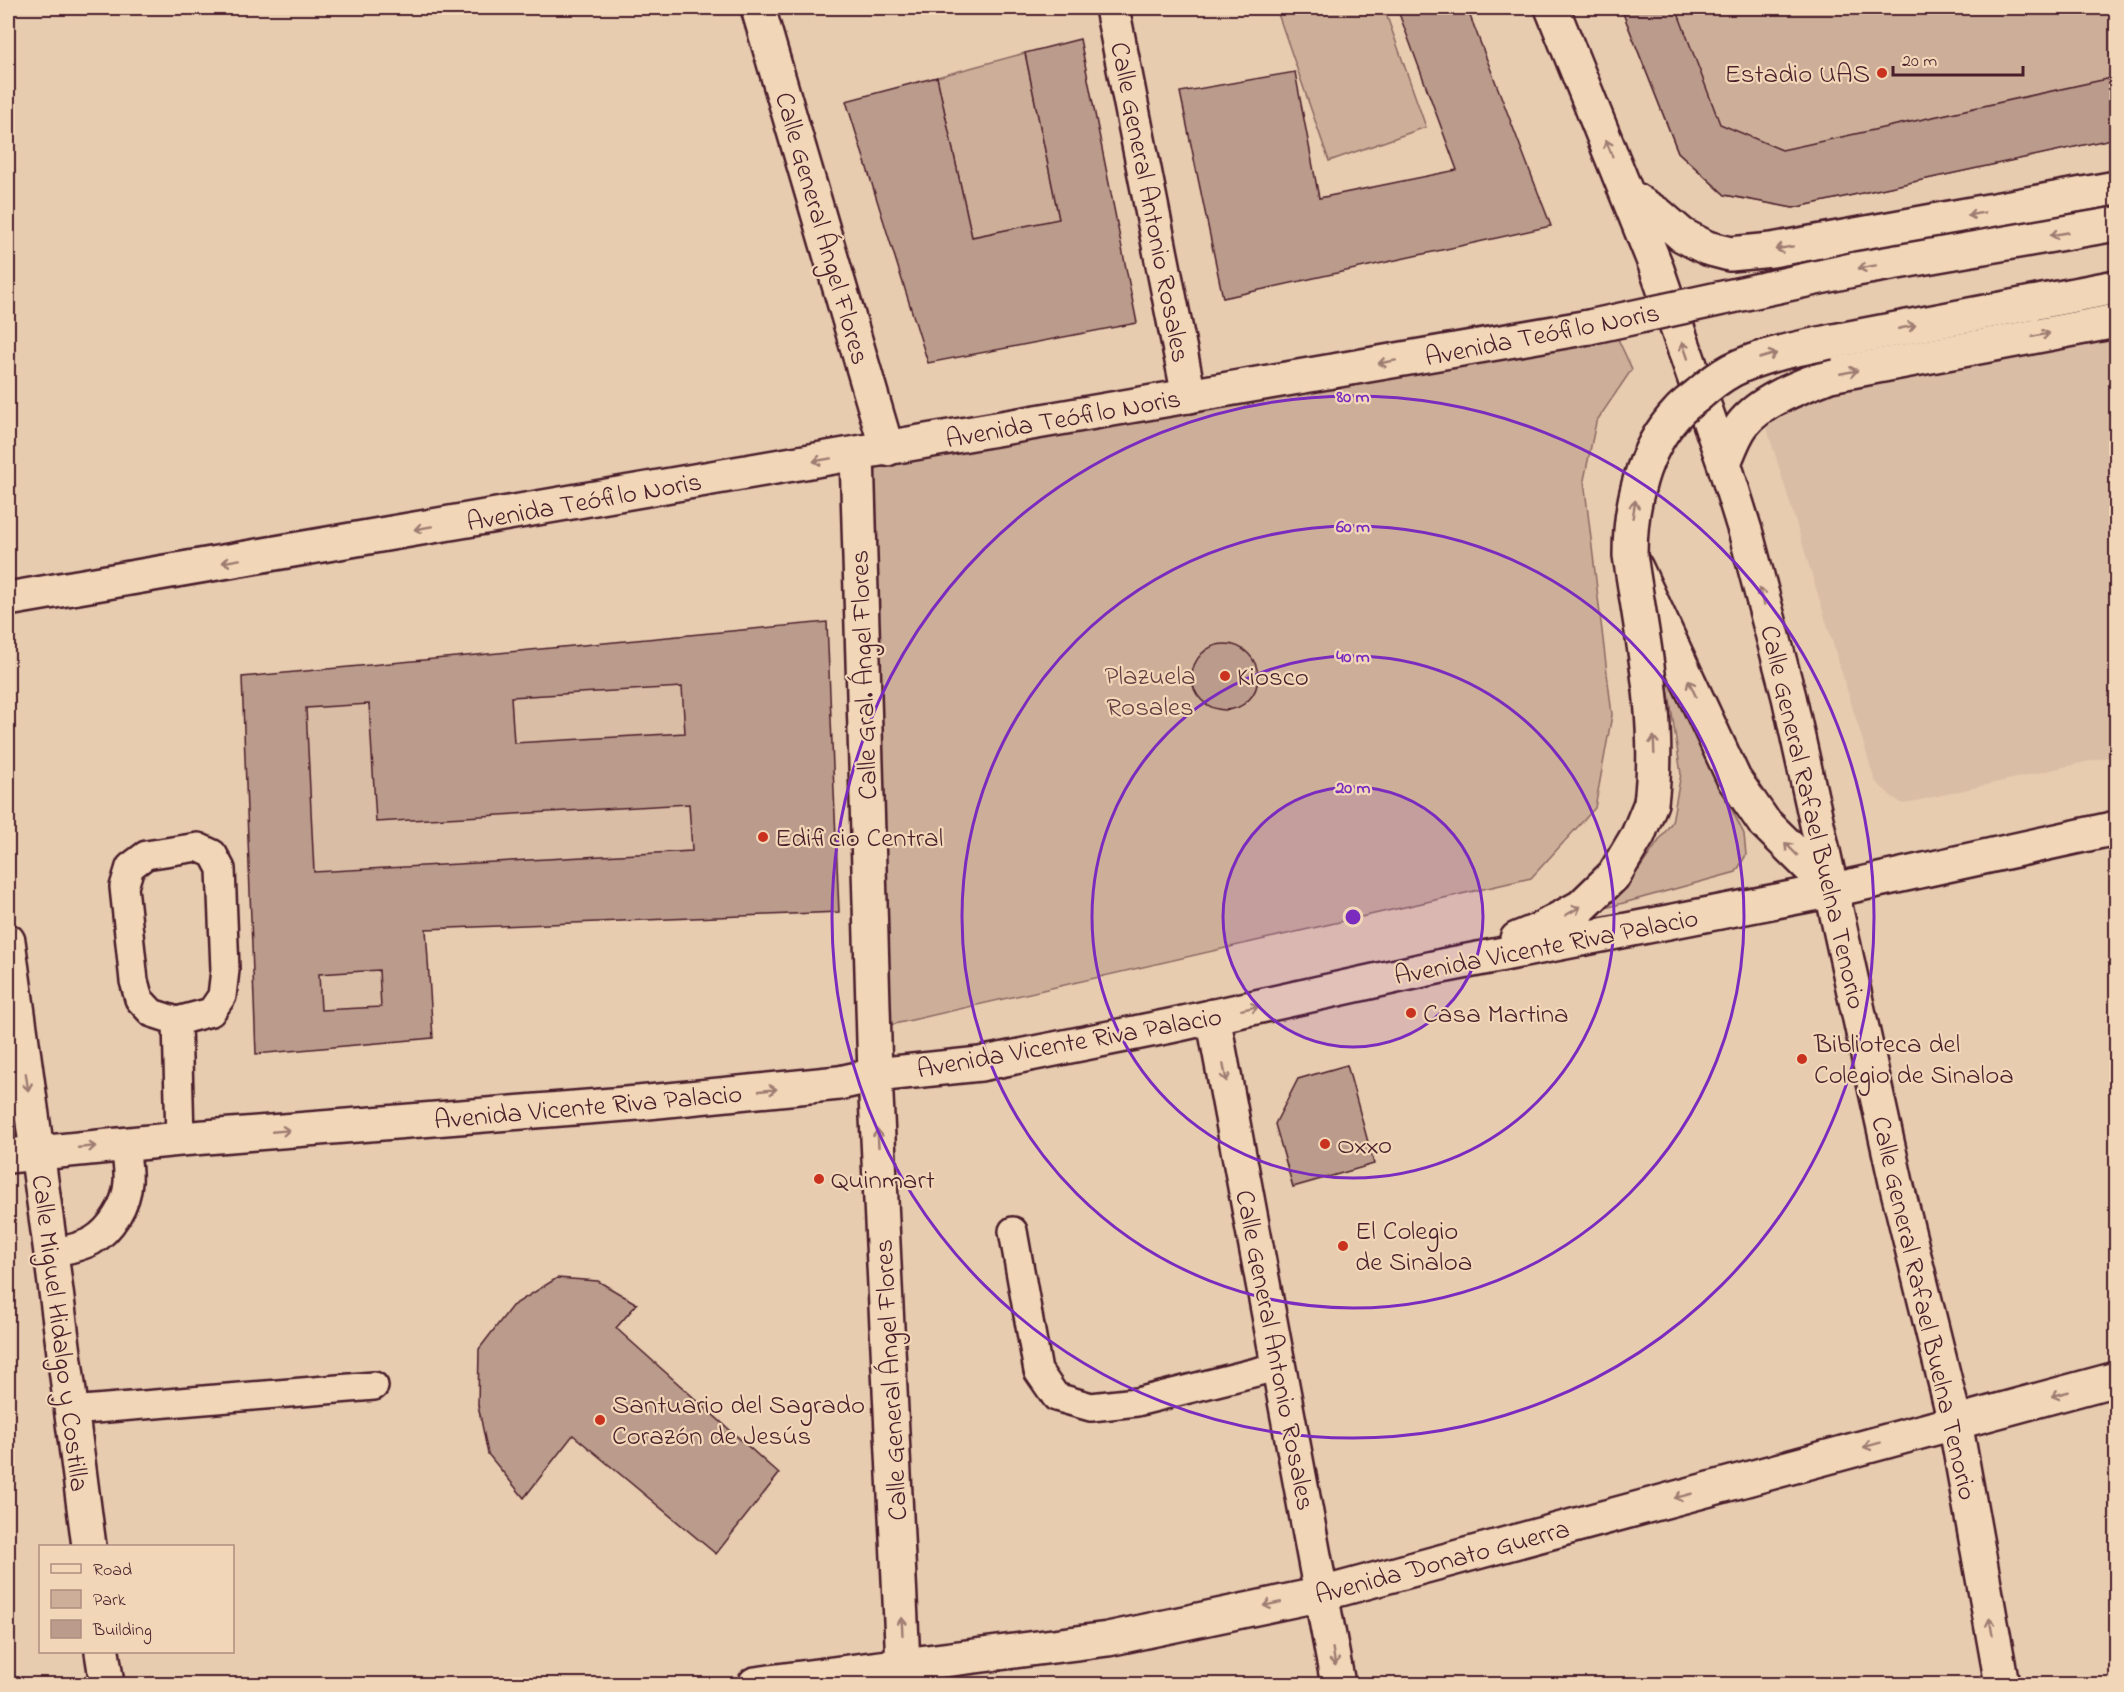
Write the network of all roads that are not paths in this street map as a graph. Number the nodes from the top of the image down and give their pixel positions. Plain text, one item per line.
1 (758, 8) edge
2 (1112, 8) edge
3 (1552, 8) edge
4 (2116, 188) edge
5 (1629, 196) junction
6 (2116, 224) edge
7 (2116, 287) edge
8 (2116, 321) edge
9 (1189, 396) junction
10 (872, 452) junction
11 (1724, 463) junction
12 (1630, 555) junction
13 (8, 599) edge
14 (2116, 828) edge
15 (1833, 890) junction
16 (8, 941) edge
17 (1442, 966) junction
18 (1214, 1016) junction
19 (177, 1021) junction
20 (875, 1075) junction
21 (180, 1139) junction
22 (125, 1144) junction
23 (22, 1154) edge
24 (1013, 1231) dead end
25 (51, 1253) junction
26 (1280, 1366) junction
27 (2116, 1379) edge
28 (374, 1386) dead end
29 (71, 1411) junction
30 (1954, 1422) junction
31 (88, 1545) edge
32 (1322, 1594) junction
33 (102, 1653) edge
34 (904, 1675) edge
35 (107, 1684) edge
36 (755, 1684) edge
37 (1338, 1684) edge
38 (2002, 1684) edge

1 - 10 street, Calle General Ángel Flores
2 - 9 street, Calle General Antonio Rosales
5 -> 3 street, Calle General Rafael Buelna Tenorio
4 -> 5 street
11 -> 5 street, Calle General Rafael Buelna Tenorio
6 -> 9 street, Avenida Teófilo Noris, bridge
12 -> 7 street, bridge
11 -> 8 street
9 - 10 street, Avenida Teófilo Noris
10 -> 13 street, Avenida Teófilo Noris
10 - 20 street, Calle Gral. Ángel Flores
15 -> 11 street, Calle General Rafael Buelna Tenorio
15 -> 12 street, bridge
17 -> 12 street, bridge
14 - 15 street, Avenida Vicente Riva Palacio
15 - 17 street, Avenida Vicente Riva Palacio
15 - 30 street, Calle General Rafael Buelna Tenorio
16 -> 23 street, Calle Miguel Hidalgo y Costilla
18 -> 17 street, Avenida Vicente Riva Palacio
18 - 20 street, Avenida Vicente Riva Palacio
18 -> 26 street, Calle General Antonio Rosales
19 - 19 lane
19 - 21 lane
21 -> 20 street, Avenida Vicente Riva Palacio
34 -> 20 street, Calle General Ángel Flores
21 - 22 street, Avenida Vicente Riva Palacio
23 -> 22 street, Avenida Vicente Riva Palacio
22 - 25 lane
23 - 25 street, Calle Miguel Hidalgo y Costilla
24 - 26 lane
25 - 29 street, Calle Miguel Hidalgo y Costilla
26 - 32 street, Calle General Antonio Rosales
27 -> 30 street, Avenida Donato Guerra
28 - 29 lane
29 - 31 street, Calle Miguel Hidalgo y Costilla
30 -> 32 street, Avenida Donato Guerra
38 -> 30 street, Calle General Rafael Buelna Tenorio
32 -> 34 street, Avenida Donato Guerra
32 -> 37 street, Calle General Antonio Rosales
33 - 35 street
34 - 36 street, Avenida Donato Guerra

